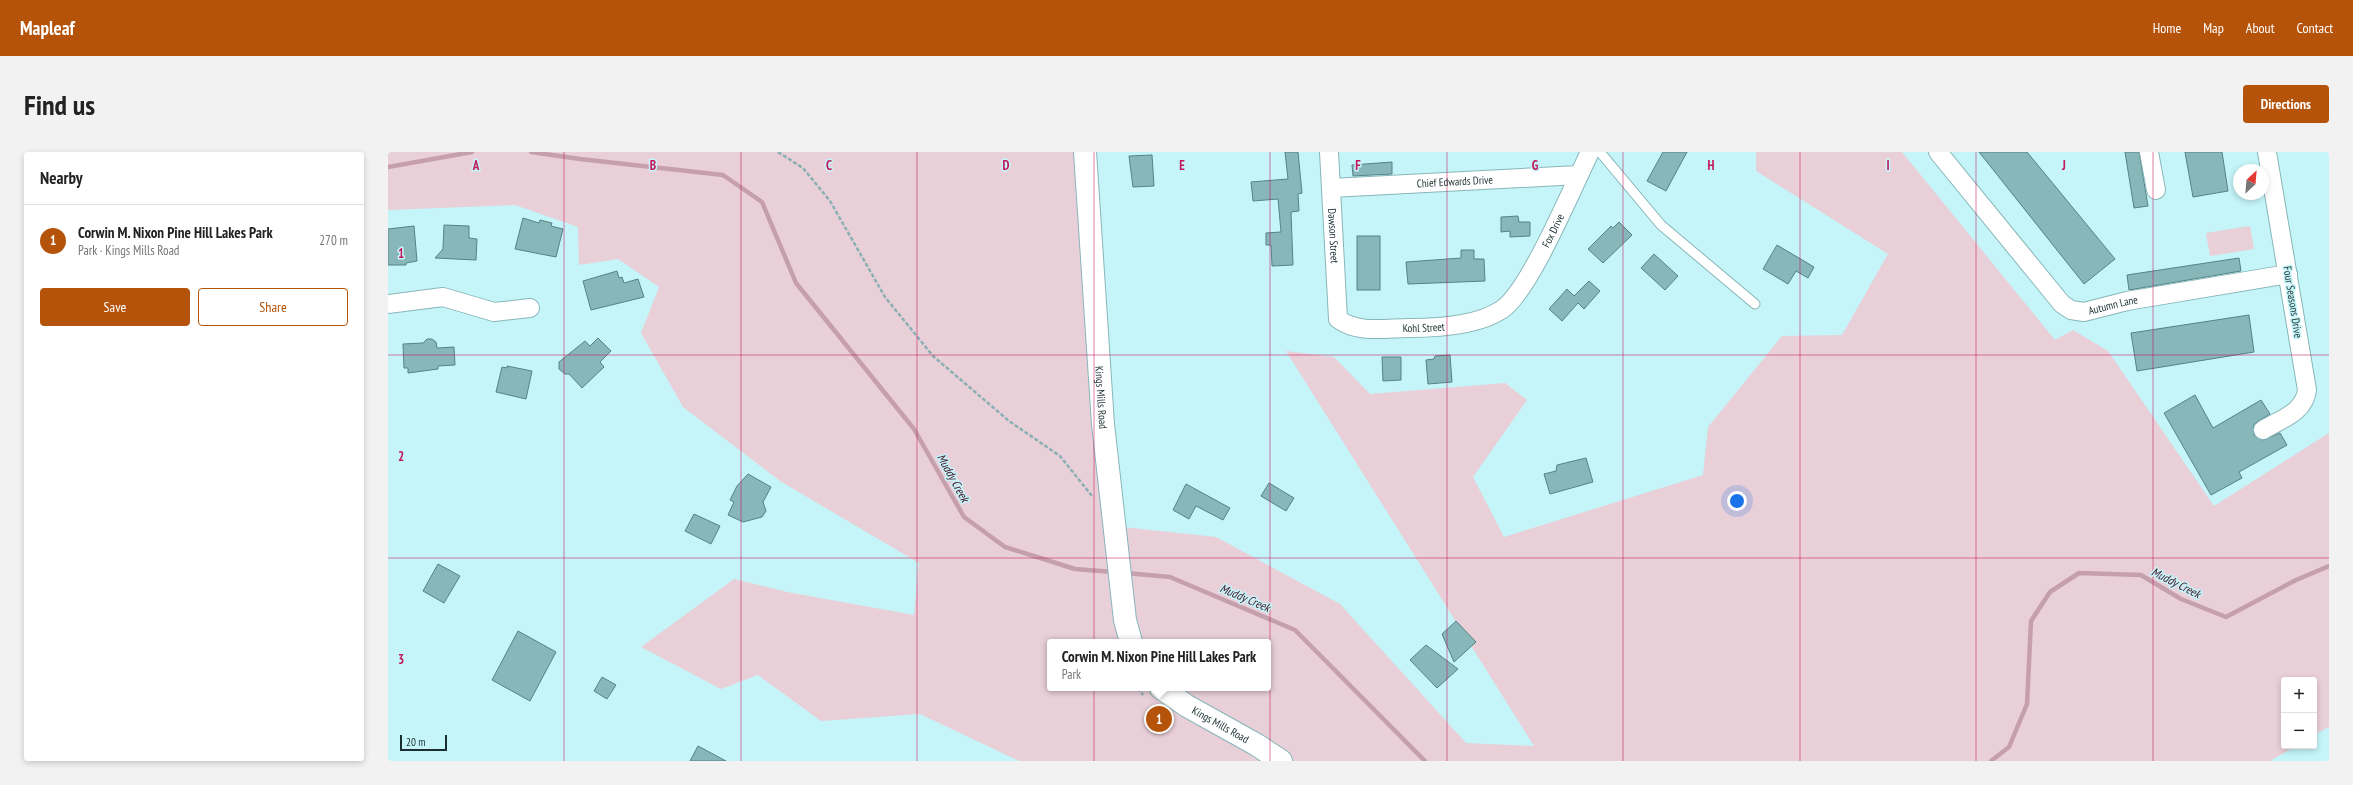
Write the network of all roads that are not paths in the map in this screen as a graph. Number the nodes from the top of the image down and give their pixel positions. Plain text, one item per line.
1 (1085, 152) edge
2 (1329, 152) edge
3 (1590, 152) edge
4 (1600, 152) edge
5 (1938, 152) edge
6 (2149, 152) edge
7 (2268, 152) edge
8 (1578, 175) junction
9 (1331, 188) junction
10 (2156, 190) dead end
11 (2288, 274) junction
12 (388, 304) edge
13 (1755, 304) dead end
14 (1508, 305) joint
15 (530, 308) dead end
16 (1338, 319) joint
17 (2263, 430) dead end
18 (1130, 639) edge
19 (1165, 691) edge
20 (1281, 761) edge

1 - 18 street, Kings Mills Road
2 - 9 street, Dawson Street
3 - 8 street, Fox Drive
4 - 13 lane
5 - 11 street, Autumn Lane
6 - 10 street
7 - 11 street, Four Seasons Drive
8 - 9 street, Chief Edwards Drive
8 - 14 street, Fox Drive
9 - 16 street, Dawson Street
11 - 17 street, Four Seasons Drive
12 - 15 street
14 - 16 street, Kohl Street
19 - 20 street, Kings Mills Road

